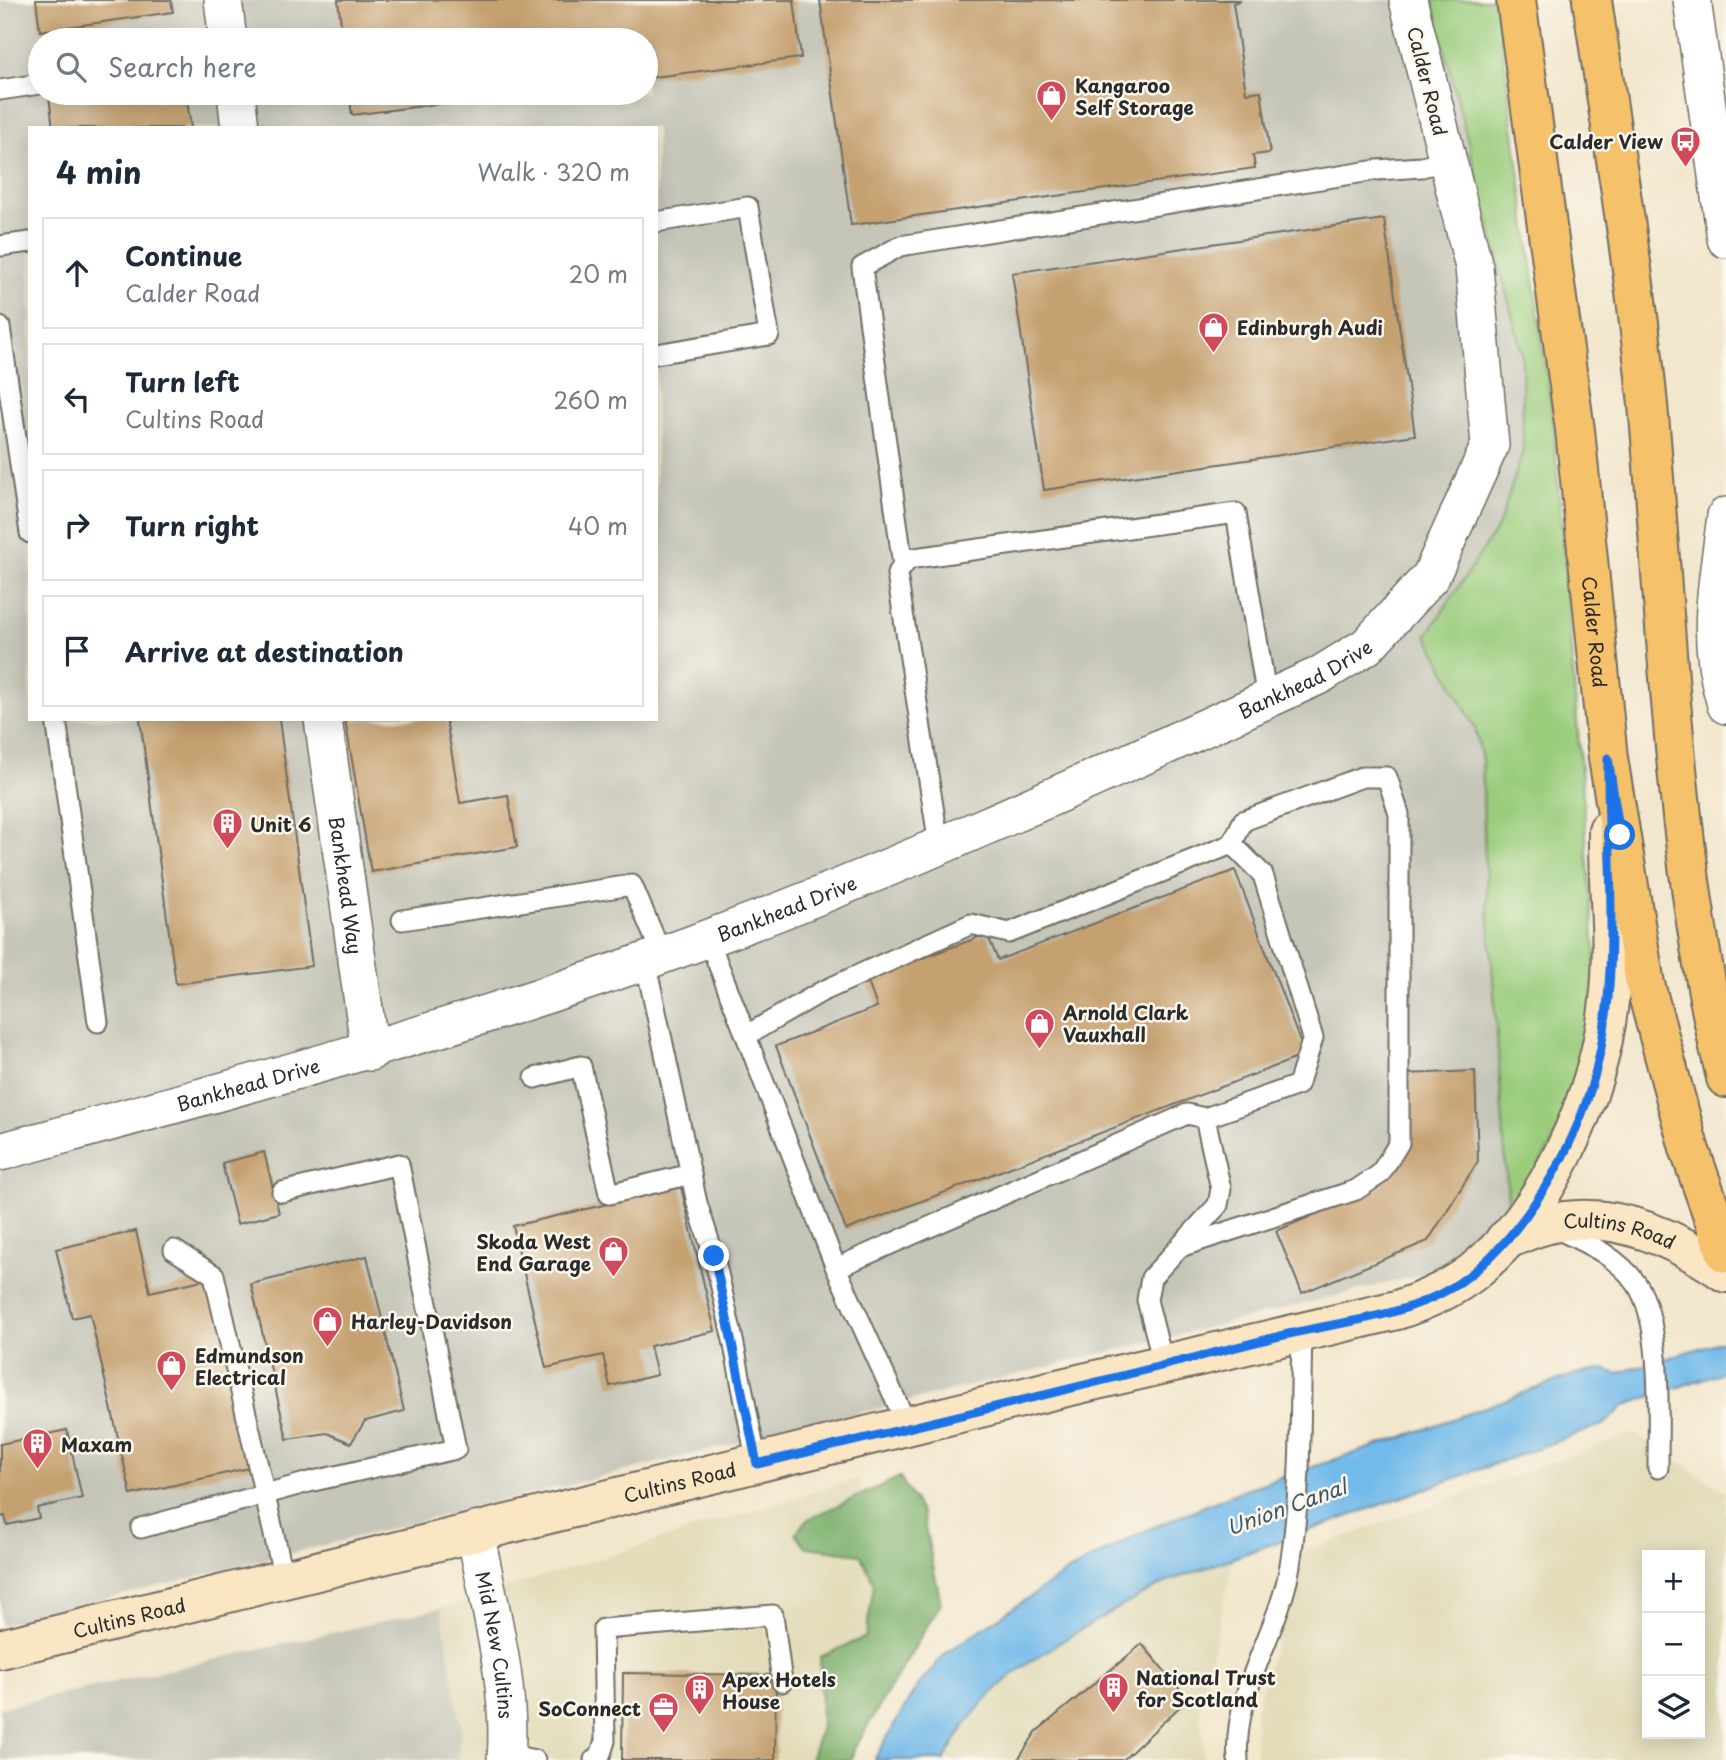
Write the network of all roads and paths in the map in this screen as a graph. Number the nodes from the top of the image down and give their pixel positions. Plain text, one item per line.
1 (223, 0) edge
2 (1408, 0) edge
3 (1516, 0) edge
4 (1592, 0) edge
5 (1692, 0) edge
6 (226, 28) edge
7 (28, 86) edge
8 (0, 89) edge
9 (237, 105) edge
10 (240, 126) edge
11 (1448, 160) junction
12 (658, 222) edge
13 (1726, 239) edge
14 (28, 242) edge
15 (0, 246) edge
16 (0, 327) edge
17 (658, 354) edge
18 (23, 436) edge
19 (1469, 491) joint
20 (28, 505) edge
21 (1726, 516) edge
22 (903, 566) junction
23 (1267, 699) junction
24 (1726, 705) edge
25 (56, 721) edge
26 (323, 721) edge
27 (1608, 758) junction
28 (1232, 844) junction
29 (939, 845) junction
30 (402, 919) dead end
31 (708, 938) junction
32 (654, 957) junction
33 (98, 1022) dead end
34 (747, 1035) junction
35 (370, 1052) junction
36 (535, 1078) dead end
37 (1726, 1078) edge
38 (1205, 1118) junction
39 (0, 1153) edge
40 (691, 1174) junction
41 (282, 1192) dead end
42 (1547, 1224) junction
43 (1505, 1240) junction
44 (1180, 1247) junction
45 (174, 1250) dead end
46 (1726, 1254) edge
47 (836, 1268) junction
48 (1726, 1273) edge
49 (1303, 1330) junction
50 (1164, 1366) junction
51 (908, 1427) junction
52 (757, 1464) junction
53 (1658, 1468) dead end
54 (266, 1495) junction
55 (141, 1528) dead end
56 (475, 1531) junction
57 (284, 1578) junction
58 (0, 1649) edge
59 (782, 1682) dead end
60 (516, 1758) edge
61 (594, 1760) edge
62 (1238, 1760) edge

1 - 6 street
2 - 11 street, Calder Road
3 - 27 main road, Calder Road
4 - 37 main road
5 - 13 street
7 - 8 lane
9 - 10 street
11 - 19 street, Calder Road
11 - 22 lane
12 - 17 lane
14 - 15 lane
16 - 18 lane
18 - 20 lane
19 - 23 street, Bankhead Drive
21 - 24 street
22 - 23 lane
22 - 29 lane
23 - 29 street, Bankhead Drive
25 - 33 lane
26 - 35 street, Bankhead Way
27 - 43 street, Cultins Road
27 - 46 main road, Calder Road
28 - 34 lane
28 - 38 lane
28 - 44 lane
29 - 31 street, Bankhead Drive
30 - 32 lane
31 - 32 street, Bankhead Drive
31 - 34 lane
32 - 35 street, Bankhead Drive
32 - 40 lane
34 - 47 lane
35 - 39 street, Bankhead Drive
36 - 40 lane
38 - 44 lane
38 - 47 lane
40 - 52 lane
41 - 54 lane
42 - 43 street, Cultins Road
42 - 48 street, Cultins Road
42 - 53 lane
43 - 49 street, Cultins Road
44 - 50 lane
45 - 54 lane
47 - 51 lane
49 - 50 street, Cultins Road
49 - 62 lane
50 - 51 street, Cultins Road
51 - 52 street, Cultins Road
52 - 56 street, Cultins Road
54 - 55 lane
54 - 57 lane
56 - 57 street, Cultins Road
56 - 60 street, Mid New Cultins
57 - 58 street, Cultins Road
59 - 61 lane

